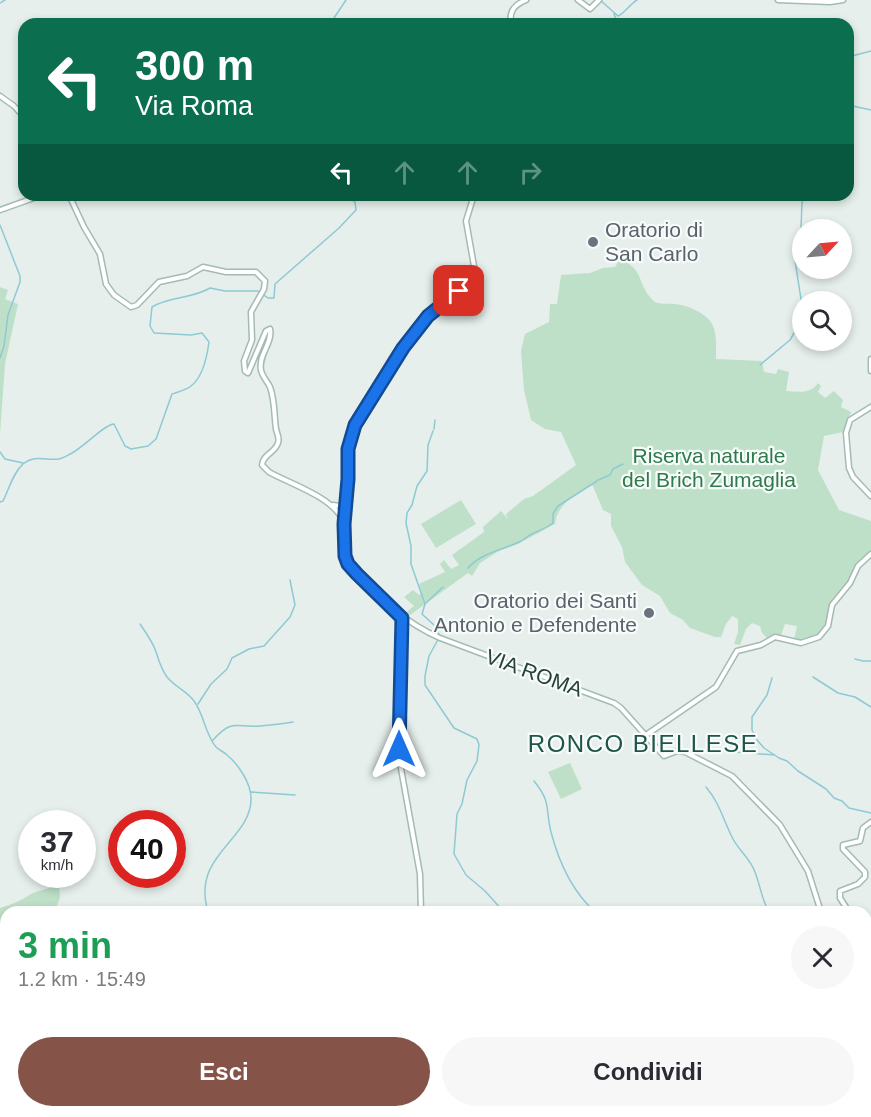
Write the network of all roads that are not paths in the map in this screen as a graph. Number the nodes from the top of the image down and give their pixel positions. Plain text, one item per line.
1 (526, 0) edge
2 (578, 0) edge
3 (778, 0) edge
4 (843, 0) edge
5 (598, 2) edge
6 (511, 18) edge
7 (0, 96) edge
8 (18, 110) edge
9 (25, 201) edge
10 (72, 201) edge
11 (472, 201) edge
12 (0, 210) edge
13 (871, 359) edge
14 (871, 371) edge
15 (871, 407) edge
16 (871, 496) edge
17 (346, 499) junction
18 (327, 502) junction
19 (340, 506) junction
20 (346, 508) junction
21 (338, 512) junction
22 (344, 524) junction
23 (871, 554) edge
24 (402, 618) junction
25 (646, 735) junction
26 (871, 822) edge
27 (421, 906) edge
28 (819, 906) edge
29 (845, 906) edge

1 - 6 street
2 - 5 street
3 - 4 street
7 - 8 street
9 - 12 street
10 - 18 street, VIA ROMA
11 - 17 street
13 - 14 street
15 - 16 street
17 - 19 street
17 - 20 street
18 - 19 street
18 - 21 street, VIA ROMA
19 - 21 street
20 - 21 street
20 - 22 street
21 - 22 street, VIA ROMA
22 - 24 street, VIA ROMA
23 - 25 street
24 - 25 street, VIA ROMA
24 - 27 street
25 - 28 street, VIA ROMA
26 - 29 street

